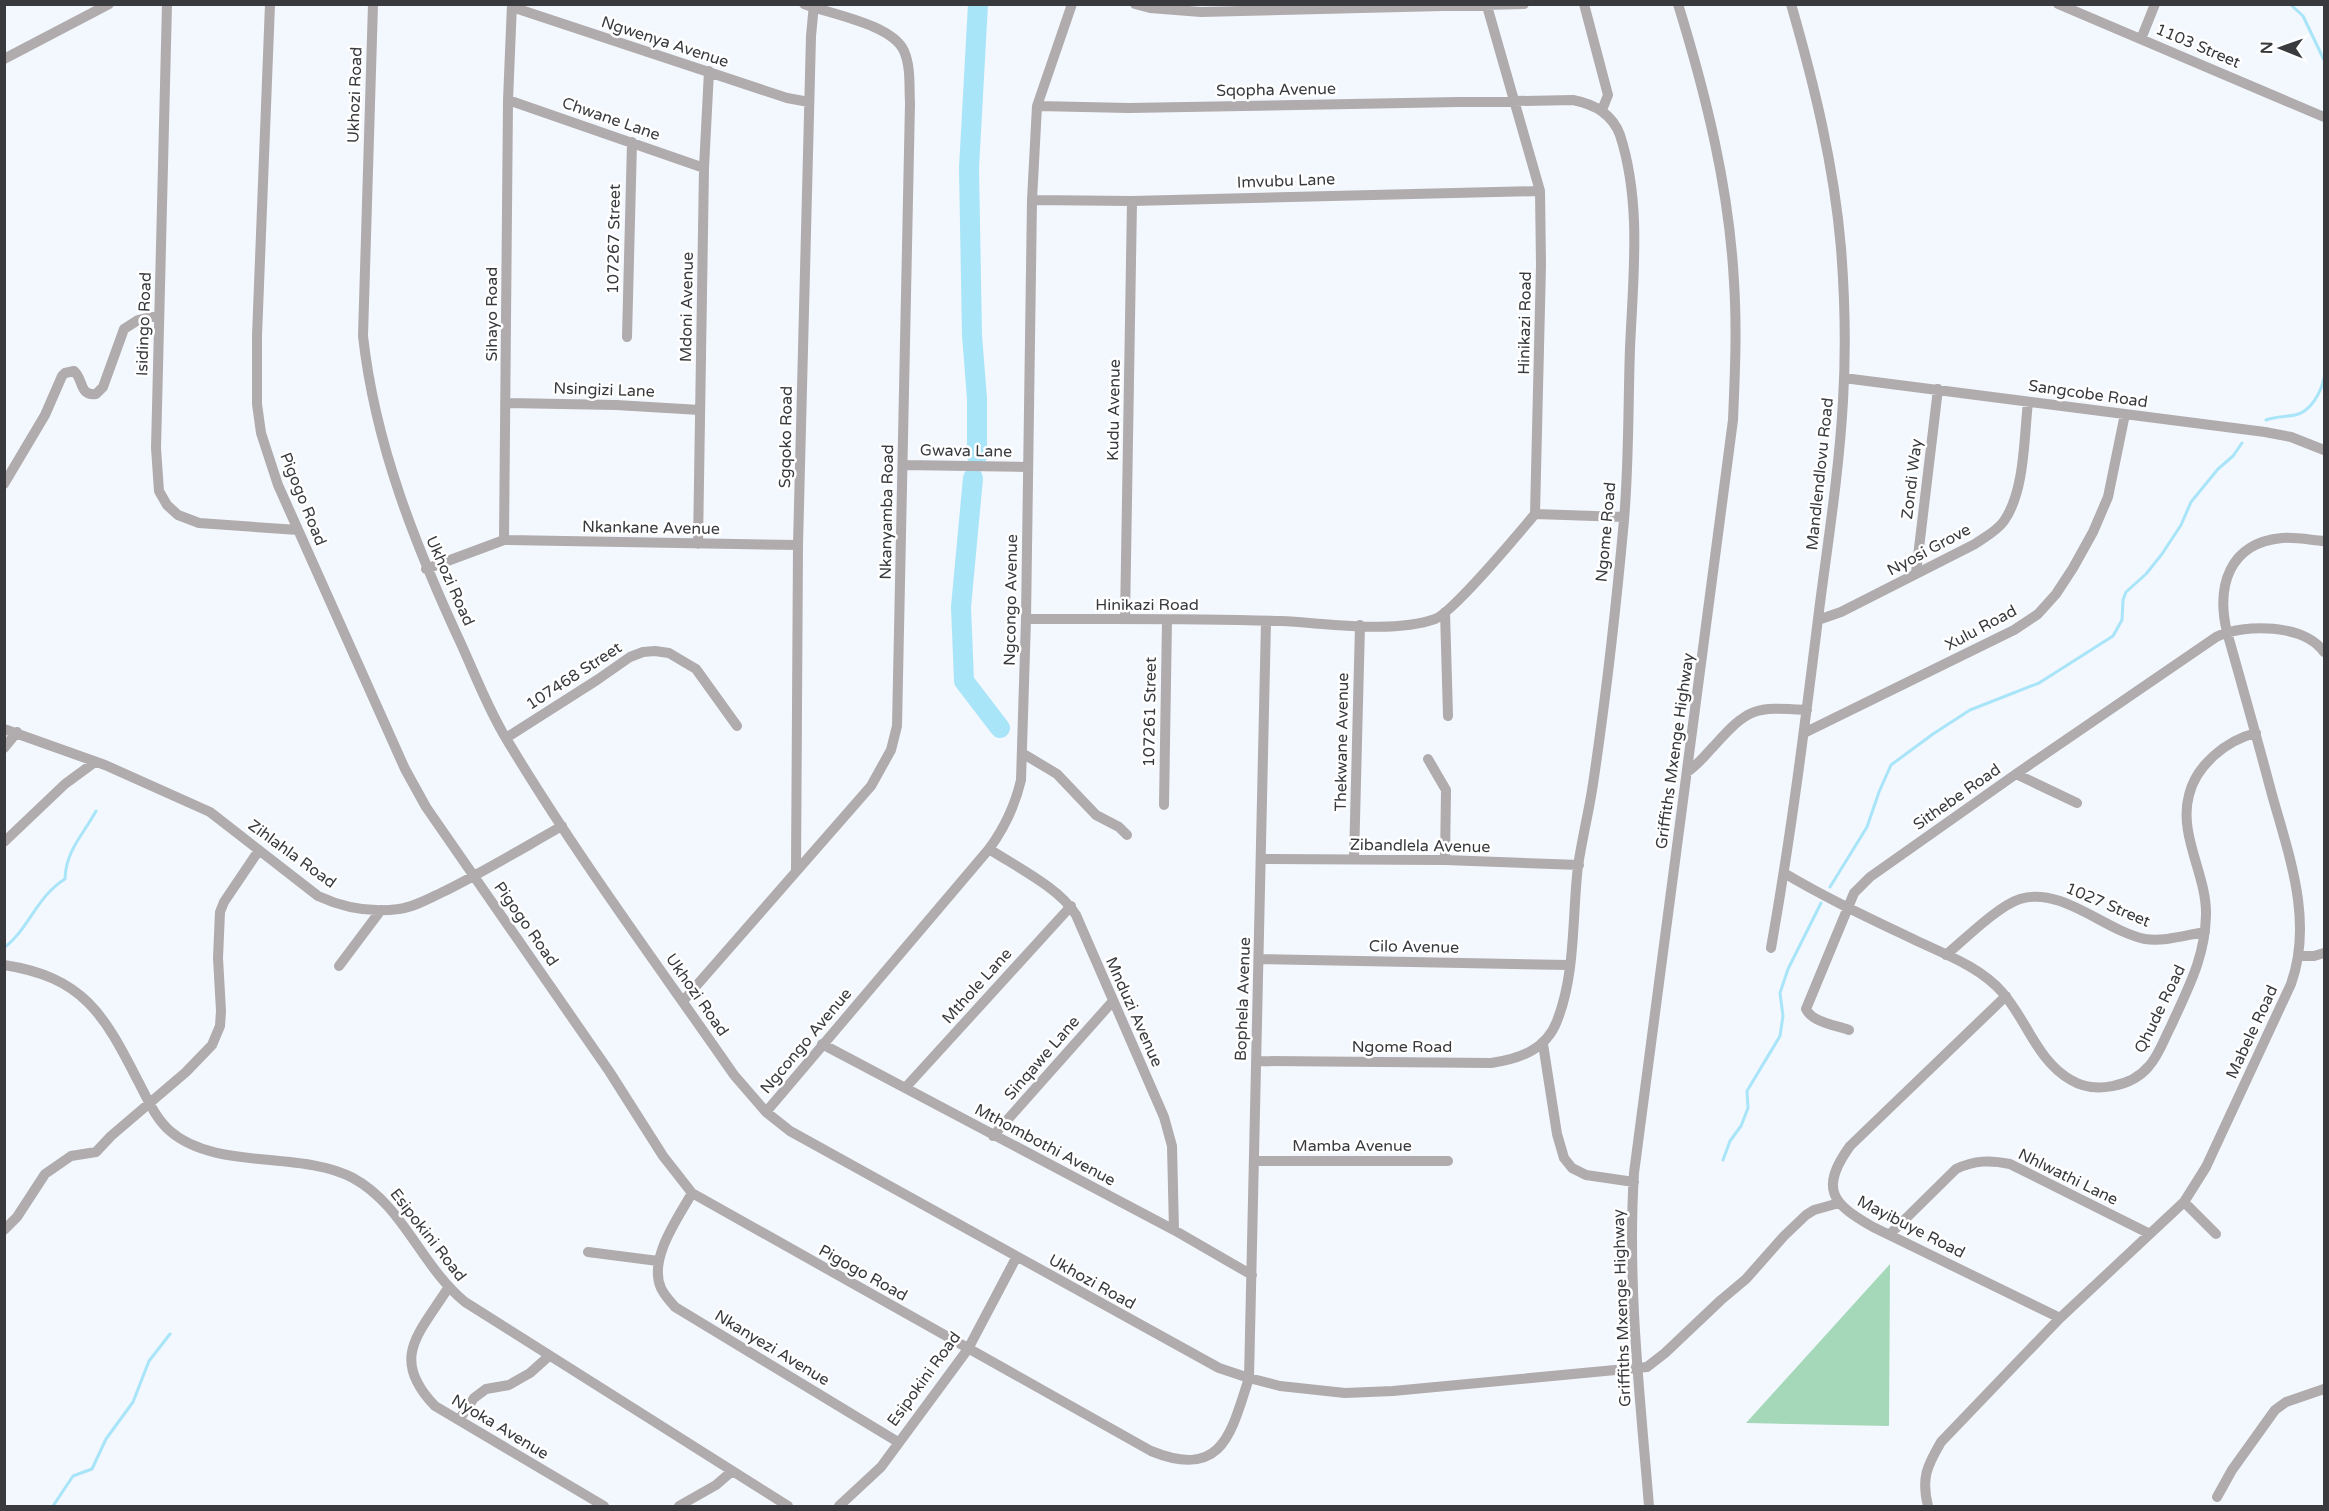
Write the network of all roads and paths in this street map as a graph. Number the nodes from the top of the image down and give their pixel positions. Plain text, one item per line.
1 (110, 4) edge
2 (167, 4) edge
3 (270, 4) edge
4 (373, 4) edge
5 (1072, 4) edge
6 (1135, 4) edge
7 (1524, 4) edge
8 (1584, 4) edge
9 (1677, 4) edge
10 (1791, 4) edge
11 (2058, 4) edge
12 (2155, 4) edge
13 (512, 6) edge
14 (810, 6) edge
15 (1487, 6) edge
16 (2141, 39) junction
17 (4, 59) edge
18 (709, 71) junction
19 (508, 100) junction
20 (1516, 100) junction
21 (809, 102) junction
22 (1037, 106) junction
23 (1602, 110) junction
24 (2325, 117) edge
25 (632, 142) junction
26 (704, 168) junction
27 (1540, 191) junction
28 (1032, 200) junction
29 (1132, 201) junction
30 (159, 315) junction
31 (627, 337) dead end
32 (1844, 378) junction
33 (1938, 389) junction
34 (2028, 402) junction
35 (506, 403) junction
36 (700, 410) junction
37 (2125, 414) junction
38 (2325, 450) edge
39 (904, 465) junction
40 (1027, 467) junction
41 (4, 484) edge
42 (1535, 514) junction
43 (1624, 517) junction
44 (298, 530) junction
45 (504, 540) junction
46 (2325, 541) edge
47 (698, 544) junction
48 (798, 545) junction
49 (426, 568) junction
50 (1916, 573) junction
51 (1445, 612) junction
52 (1026, 619) junction
53 (1125, 619) junction
54 (1167, 620) junction
55 (1818, 620) junction
56 (1266, 621) junction
57 (1360, 625) junction
58 (2227, 632) junction
59 (2325, 652) edge
60 (1807, 710) junction
61 (1448, 716) dead end
62 (737, 726) dead end
63 (4, 729) edge
64 (17, 732) junction
65 (1804, 733) junction
66 (2256, 733) junction
67 (506, 738) junction
68 (4, 748) edge
69 (1022, 753) junction
70 (1428, 759) dead end
71 (95, 762) junction
72 (1687, 771) junction
73 (2016, 774) junction
74 (2077, 803) dead end
75 (1164, 805) dead end
76 (562, 826) junction
77 (1127, 835) dead end
78 (4, 842) edge
79 (989, 849) junction
80 (259, 850) junction
81 (1261, 859) junction
82 (1354, 859) junction
83 (1445, 860) junction
84 (1579, 866) junction
85 (796, 870) junction
86 (1784, 873) junction
87 (475, 876) junction
88 (1071, 906) junction
89 (1848, 908) junction
90 (381, 910) junction
91 (2205, 932) junction
92 (1771, 948) dead end
93 (2325, 953) edge
94 (1946, 955) junction
95 (2299, 956) junction
96 (1259, 959) junction
97 (4, 965) edge
98 (1569, 965) junction
99 (339, 966) dead end
100 (2006, 996) junction
101 (683, 1001) junction
102 (1113, 1001) junction
103 (1849, 1030) dead end
104 (822, 1044) junction
105 (1543, 1044) junction
106 (1256, 1061) junction
107 (906, 1087) junction
108 (149, 1103) junction
109 (766, 1112) junction
110 (993, 1136) junction
111 (1255, 1161) junction
112 (1448, 1161) dead end
113 (1634, 1182) junction
114 (692, 1193) junction
115 (2184, 1202) junction
116 (1839, 1203) junction
117 (4, 1230) edge
118 (1174, 1230) junction
119 (1890, 1234) junction
120 (2150, 1234) junction
121 (2216, 1234) dead end
122 (588, 1252) dead end
123 (1016, 1257) junction
124 (658, 1261) junction
125 (1252, 1275) junction
126 (448, 1288) junction
127 (2060, 1318) junction
128 (968, 1349) junction
129 (549, 1356) junction
130 (1639, 1369) junction
131 (1249, 1378) junction
132 (2325, 1389) edge
133 (459, 1420) junction
134 (897, 1442) junction
135 (731, 1472) junction
136 (2217, 1497) dead end
137 (604, 1506) edge
138 (679, 1506) edge
139 (788, 1506) edge
140 (839, 1506) edge
141 (1648, 1506) edge
142 (1928, 1506) edge

1 - 17 street
2 - 30 street, Isidingo Road
3 - 44 street, Pigogo Road
4 - 49 street, Ukhozi Road
5 - 22 street, Ngcongo Avenue
6 - 15 street
7 - 15 street
8 - 23 street
9 - 72 street, Griffiths Mxenge Highway
10 - 32 street, Mandlendlovu Road
11 - 16 street, 1103 Street
12 - 16 street
13 - 18 street, Ngwenya Avenue
13 - 19 street, Sihayo Road
14 - 21 street, Sgqoko Road
14 - 39 street, Nkanyamba Road
15 - 20 street, Hinikazi Road
16 - 24 street, 1103 Street
18 - 21 street, Ngwenya Avenue
18 - 26 street, Mdoni Avenue
19 - 25 street, Chwane Lane
19 - 35 street, Sihayo Road
20 - 22 street, Sqopha Avenue
20 - 23 street
20 - 27 street, Hinikazi Road
21 - 48 street, Sgqoko Road
22 - 28 street, Ngcongo Avenue
23 - 43 street, Ngome Road
25 - 26 street, Chwane Lane
25 - 31 street, 107267 Street
26 - 36 street, Mdoni Avenue
27 - 29 street, Imvubu Lane
27 - 42 street, Hinikazi Road
28 - 29 street, Imvubu Lane
28 - 40 street, Ngcongo Avenue
29 - 53 street, Kudu Avenue
30 - 41 street
30 - 44 street, Isidingo Road
32 - 33 street, Sangcobe Road
32 - 55 street, Mandlendlovu Road
33 - 34 street, Sangcobe Road
33 - 50 street, Zondi Way
34 - 37 street, Sangcobe Road
34 - 50 street, Nyosi Grove
35 - 36 street, Nsingizi Lane
35 - 45 street, Sihayo Road
36 - 47 street, Mdoni Avenue
37 - 38 street, Sangcobe Road
37 - 65 street, Xulu Road
39 - 40 street, Gwava Lane
39 - 85 street, Nkanyamba Road
40 - 52 street, Ngcongo Avenue
42 - 43 street
42 - 51 street, Hinikazi Road
43 - 84 street, Ngome Road
44 - 87 street, Pigogo Road
45 - 47 street, Nkankane Avenue
45 - 49 street
46 - 58 street, Mabele Road
47 - 48 street, Nkankane Avenue
48 - 85 street, Sgqoko Road
49 - 67 street, Ukhozi Road
50 - 55 street, Nyosi Grove
51 - 57 street, Hinikazi Road
51 - 61 street
52 - 53 street, Hinikazi Road
52 - 69 street, Ngcongo Avenue
53 - 54 street, Hinikazi Road
54 - 56 street, Hinikazi Road
54 - 75 street, 107261 Street
55 - 60 street, Mandlendlovu Road
56 - 57 street, Hinikazi Road
56 - 81 street, Bophela Avenue
57 - 82 street, Thekwane Avenue
58 - 59 street
58 - 66 street, Mabele Road
58 - 73 street, Sithebe Road
60 - 65 street, Mandlendlovu Road
60 - 72 street
62 - 67 street, 107468 Street
63 - 64 street, Zihlahla Road
64 - 68 street
64 - 71 street, Zihlahla Road
65 - 86 street, Mandlendlovu Road
66 - 91 street, Qhude Road
66 - 95 street, Mabele Road
67 - 76 street, Ukhozi Road
69 - 77 street
69 - 79 street, Ngcongo Avenue
70 - 83 street
71 - 78 street
71 - 80 street, Zihlahla Road
72 - 113 street, Griffiths Mxenge Highway
73 - 74 street
73 - 89 street, Sithebe Road
76 - 87 street, Zihlahla Road
76 - 101 street, Ukhozi Road
79 - 88 street, Mnduzi Avenue
79 - 104 street, Ngcongo Avenue
80 - 90 street, Zihlahla Road
80 - 108 street
81 - 82 street, Zibandlela Avenue
81 - 96 street, Bophela Avenue
82 - 83 street, Zibandlela Avenue
83 - 84 street, Zibandlela Avenue
84 - 98 street, Ngome Road
85 - 101 street, Nkanyamba Road
86 - 89 street, Qhude Road
86 - 92 street, Mandlendlovu Road
87 - 90 street, Zihlahla Road
87 - 114 street, Pigogo Road
88 - 102 street, Mnduzi Avenue
88 - 107 street, Mthole Lane
89 - 94 street, Qhude Road
89 - 103 street, Sithebe Road
90 - 99 street
91 - 94 street, 1027 Street
91 - 100 street, Qhude Road
93 - 95 street
94 - 100 street, Qhude Road
95 - 115 street, Mabele Road
96 - 98 street, Cilo Avenue
96 - 106 street, Bophela Avenue
97 - 108 street, Esipokini Road
98 - 105 street, Ngome Road
100 - 116 street, Mayibuye Road
101 - 109 street, Ukhozi Road
102 - 110 street, Sinqawe Lane
102 - 118 street, Mnduzi Avenue
104 - 107 street, Mthombothi Avenue
104 - 109 street, Ngcongo Avenue
105 - 106 street, Ngome Road
105 - 113 street
106 - 111 street, Bophela Avenue
107 - 110 street, Mthombothi Avenue
108 - 117 street
108 - 126 street, Esipokini Road
109 - 123 street, Ukhozi Road
110 - 118 street, Mthombothi Avenue
111 - 112 street, Mamba Avenue
111 - 125 street, Bophela Avenue
113 - 130 street, Griffiths Mxenge Highway
114 - 124 street
114 - 128 street, Pigogo Road
115 - 120 street, Mabele Road
115 - 121 street
116 - 119 street, Mayibuye Road
116 - 130 street
118 - 125 street, Mthombothi Avenue
119 - 120 street, Nhlwathi Lane
119 - 127 street, Mayibuye Road
120 - 127 street, Mabele Road
122 - 124 street
123 - 128 street, Esipokini Road
123 - 131 street, Ukhozi Road
124 - 134 street, Nkanyezi Avenue
125 - 131 street, Bophela Avenue
126 - 129 street, Esipokini Road
126 - 133 street, Nyoka Avenue
127 - 142 street, Mabele Road
128 - 131 street, Pigogo Road
128 - 134 street, Esipokini Road
129 - 133 street
129 - 135 street, Esipokini Road
130 - 131 street, Ukhozi Road
130 - 141 street, Griffiths Mxenge Highway
132 - 136 street
133 - 137 street, Nyoka Avenue
134 - 140 street, Esipokini Road
135 - 138 street
135 - 139 street, Esipokini Road

